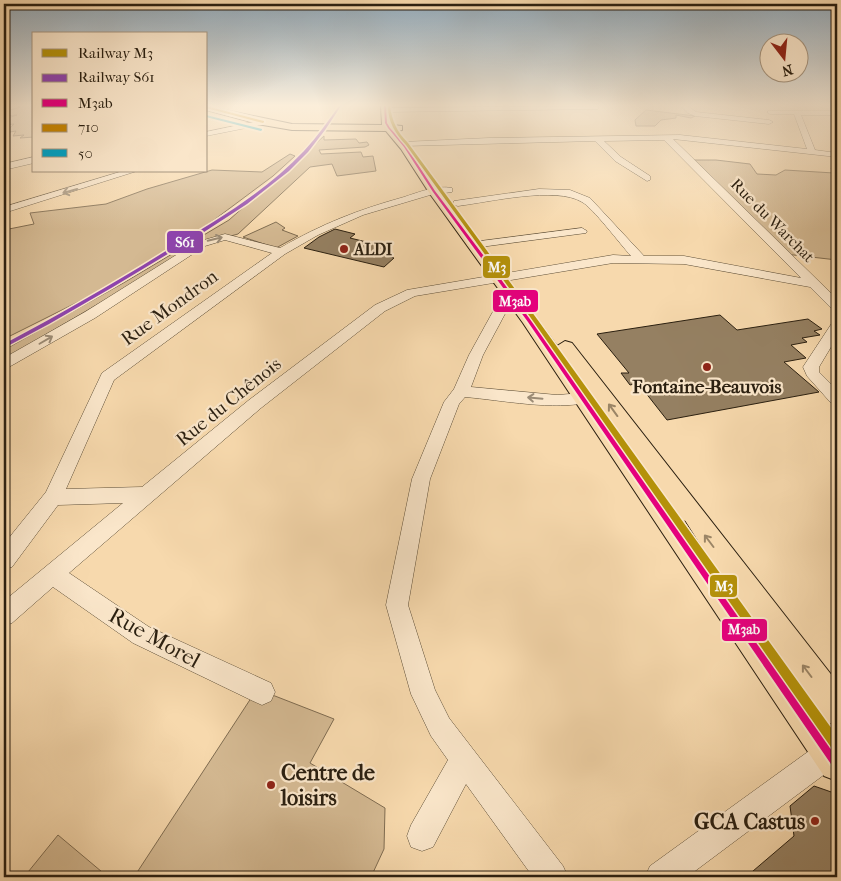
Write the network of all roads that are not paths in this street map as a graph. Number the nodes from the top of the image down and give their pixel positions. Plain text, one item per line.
1 (411, 147) edge
2 (411, 147) edge
3 (605, 147) edge
4 (676, 147) edge
5 (784, 147) edge
6 (810, 147) edge
7 (812, 152) junction
8 (837, 155) edge
9 (32, 161) edge
10 (4, 168) edge
11 (130, 172) edge
12 (647, 178) dead end
13 (447, 195) junction
14 (4, 210) edge
15 (582, 231) dead end
16 (480, 244) junction
17 (281, 252) junction
18 (640, 258) junction
19 (505, 277) junction
20 (814, 284) junction
21 (837, 287) edge
22 (524, 302) junction
23 (837, 306) edge
24 (837, 326) edge
25 (4, 364) edge
26 (462, 391) junction
27 (583, 398) junction
28 (837, 399) edge
29 (148, 495) junction
30 (53, 497) junction
31 (4, 560) edge
32 (52, 574) junction
33 (4, 615) edge
34 (262, 692) dead end
35 (837, 709) edge
36 (835, 754) edge
37 (464, 758) junction
38 (422, 836) dead end
39 (552, 877) edge
40 (661, 877) edge

1 - 13 main road
2 - 13 main road
3 - 12 street
4 - 20 street, Rue du Warchat
5 - 7 street
6 - 7 street
7 - 8 street
9 - 10 street
11 -> 14 street
13 - 16 main road
13 - 17 street, Rue Mondron
13 - 18 street, Rue Mondron
15 - 16 street
16 - 19 main road
25 -> 17 street
17 - 30 street, Rue Mondron
18 - 19 street, Rue du Warchat
18 - 20 street, Rue du Warchat
19 - 22 main road
19 - 29 street, Rue du Chênois
20 - 21 street, Rue du Warchat
20 - 23 street
22 - 26 street
22 - 27 main road
35 -> 22 main road
24 - 28 street
27 -> 26 street
26 - 37 street
27 - 36 main road
29 - 30 street
29 - 32 street, Rue du Chênois
30 - 31 street, Rue Mondron
32 - 33 street, Rue du Chênois
32 - 34 street, Rue Morel
36 - 40 street
37 - 38 street
37 - 39 street

